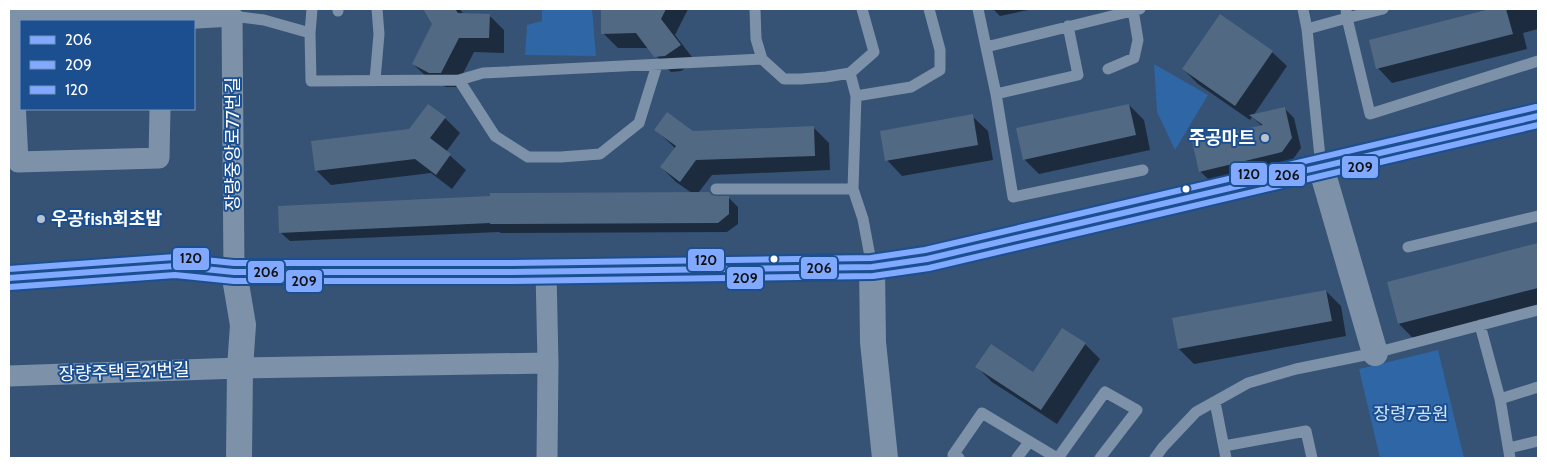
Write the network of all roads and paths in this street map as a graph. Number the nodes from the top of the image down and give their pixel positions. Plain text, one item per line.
1 (312, 9) edge
2 (377, 9) edge
3 (755, 9) edge
4 (862, 9) edge
5 (929, 9) edge
6 (978, 9) edge
7 (1303, 9) edge
8 (1383, 9) edge
9 (1136, 10) edge
10 (1346, 13) edge
11 (232, 16) junction
12 (10, 18) edge
13 (162, 20) edge
14 (1068, 26) junction
15 (1307, 29) junction
16 (310, 33) junction
17 (986, 46) junction
18 (762, 59) junction
19 (1538, 61) edge
20 (657, 65) junction
21 (1108, 69) dead end
22 (850, 73) junction
23 (375, 80) junction
24 (459, 80) junction
25 (996, 94) junction
26 (856, 96) junction
27 (160, 110) edge
28 (1538, 116) edge
29 (1321, 167) junction
30 (1143, 170) dead end
31 (716, 189) dead end
32 (853, 190) junction
33 (1538, 216) edge
34 (1408, 247) dead end
35 (872, 267) junction
36 (546, 271) junction
37 (234, 272) junction
38 (9, 278) edge
39 (1538, 310) edge
40 (1480, 325) junction
41 (1375, 353) junction
42 (548, 363) junction
43 (240, 368) junction
44 (9, 376) edge
45 (1538, 387) edge
46 (1500, 399) junction
47 (1215, 402) junction
48 (1538, 441) edge
49 (1029, 442) junction
50 (1224, 446) junction
51 (1510, 453) edge
52 (238, 458) edge
53 (547, 458) edge
54 (885, 458) edge
55 (959, 458) edge
56 (1017, 458) edge
57 (1057, 458) edge
58 (1100, 458) edge
59 (1156, 458) edge
60 (1226, 458) edge
61 (1312, 458) edge

1 - 16 lane
2 - 23 lane
3 - 18 lane
4 - 22 lane
5 - 26 lane
6 - 17 lane
7 - 15 lane
8 - 10 lane
9 - 14 lane
9 - 21 lane
10 - 15 lane
10 - 19 lane
11 - 13 street
11 - 16 lane
11 - 37 street, 장량중앙로77번길
12 - 13 street
12 - 27 street
14 - 17 lane
14 - 25 lane
15 - 29 lane
16 - 23 lane
17 - 25 lane
18 - 20 lane
18 - 22 lane
20 - 24 lane
20 - 24 lane
22 - 26 lane
23 - 24 lane
25 - 30 lane
26 - 32 lane
28 - 29 street
29 - 35 street
29 - 41 street
31 - 32 lane
32 - 35 lane
33 - 34 lane
35 - 36 street
35 - 54 street
36 - 37 street
36 - 42 street
37 - 38 street
37 - 43 street
39 - 40 lane
40 - 41 lane
40 - 46 lane
41 - 47 lane
42 - 43 street, 장량주택로21번길
42 - 53 street
43 - 44 street, 장량주택로21번길
43 - 52 street
45 - 46 lane
46 - 51 lane
47 - 50 lane
47 - 59 lane
48 - 51 lane
49 - 55 lane
49 - 56 lane
49 - 57 lane
50 - 60 lane
50 - 61 lane
57 - 58 lane

